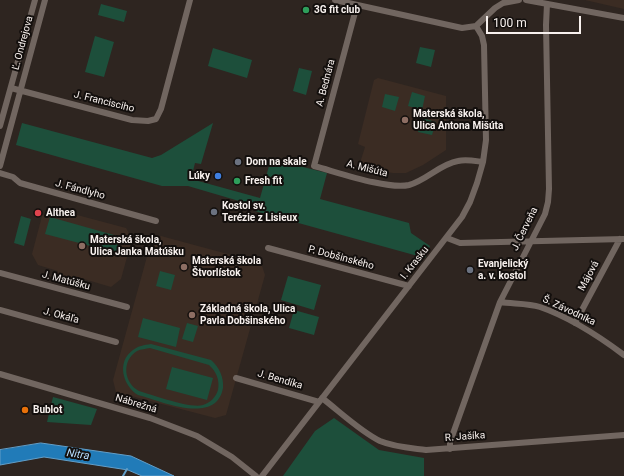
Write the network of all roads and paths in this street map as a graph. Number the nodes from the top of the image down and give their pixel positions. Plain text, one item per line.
1 (35, 0) edge
2 (45, 0) edge
3 (190, 0) edge
4 (335, 0) edge
5 (519, 0) edge
6 (526, 0) edge
7 (547, 4) junction
8 (357, 5) junction
9 (624, 18) edge
10 (476, 26) junction
11 (11, 88) junction
12 (21, 90) junction
13 (0, 126) edge
14 (483, 162) junction
15 (0, 166) edge
16 (314, 166) joint
17 (0, 173) edge
18 (156, 221) dead end
19 (447, 238) junction
20 (622, 239) edge
21 (531, 241) junction
22 (268, 248) dead end
23 (0, 274) edge
24 (409, 286) junction
25 (500, 302) junction
26 (127, 307) dead end
27 (0, 310) edge
28 (575, 323) junction
29 (116, 342) dead end
30 (624, 355) edge
31 (0, 374) edge
32 (236, 378) dead end
33 (320, 400) junction
34 (624, 435) edge
35 (450, 449) junction
36 (256, 476) edge
37 (262, 476) edge

1 - 11 street, Ľ. Ondrejova
2 - 12 street, Ľ. Ondrejova
3 - 12 street, J. Francisciho
4 - 8 street
5 - 10 street
6 - 7 street
7 - 9 street
7 - 21 street, J. Červeňa
8 - 10 street
8 - 16 street, A. Bednára
10 - 14 street, I. Krasku
11 - 12 street
11 - 13 street, Ľ. Ondrejova
12 - 15 street, Ľ. Ondrejova
14 - 16 street, A. Mišúta
14 - 19 street, I. Krasku
17 - 18 street, J. Fándlyho
19 - 21 street
19 - 24 street, I. Krasku
20 - 21 street
20 - 28 street, Májová
21 - 25 street, J. Červeňa
22 - 24 street, P. Dobšinského
23 - 26 street, J. Matúšku
24 - 33 street, I. Krasku
25 - 28 street, Š. Závodníka
25 - 35 street, J. Červeňa
27 - 29 street, J. Okáľa
28 - 30 street, Š. Závodníka
31 - 36 street, Nábrežná
32 - 33 street, J. Bendíka
33 - 35 street, R. Jašíka
33 - 37 street, I. Krasku
34 - 35 street, R. Jašíka

